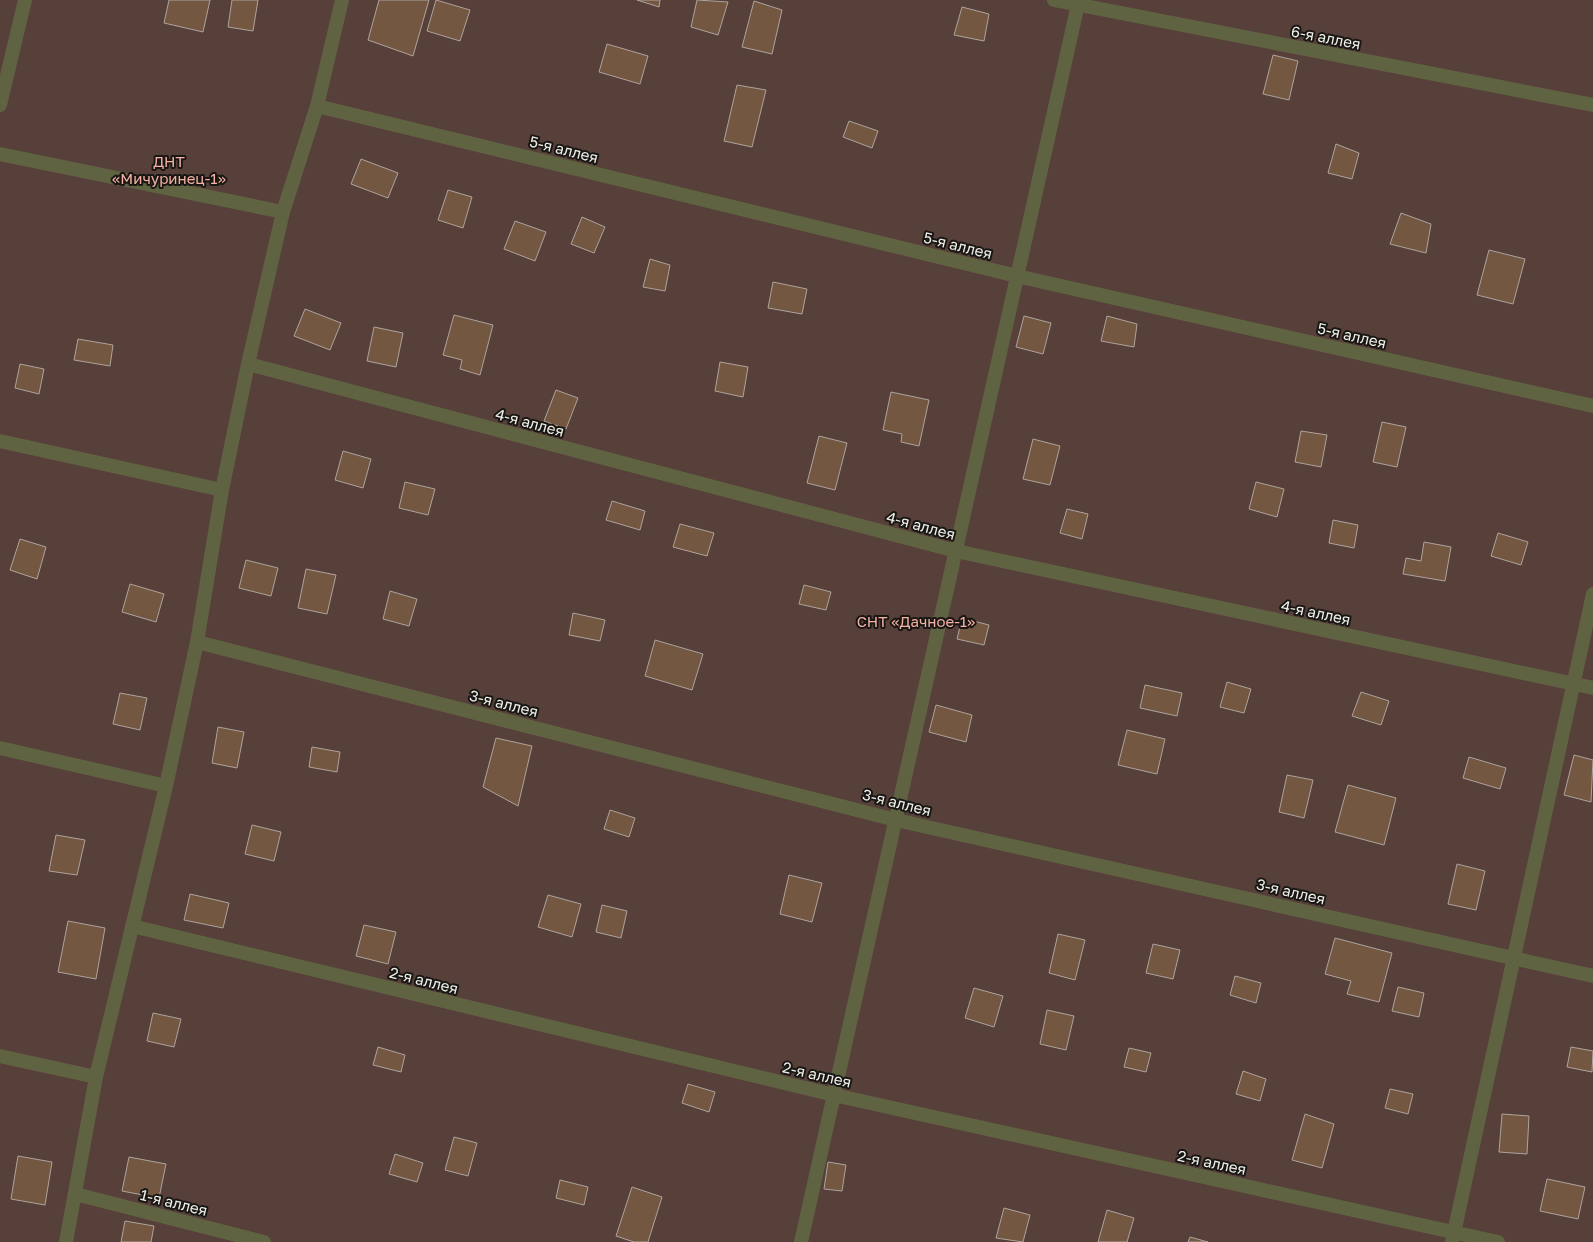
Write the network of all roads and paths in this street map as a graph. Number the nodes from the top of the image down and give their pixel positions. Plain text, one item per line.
1 (25, 0) edge
2 (342, 0) edge
3 (1054, 0) edge
4 (1078, 3) edge
5 (0, 105) edge
6 (1593, 105) edge
7 (317, 106) junction
8 (0, 154) edge
9 (283, 212) junction
10 (1017, 276) junction
11 (248, 364) junction
12 (1593, 406) edge
13 (0, 441) edge
14 (222, 490) junction
15 (956, 551) junction
16 (1593, 594) edge
17 (197, 642) junction
18 (1573, 684) junction
19 (1593, 688) edge
20 (0, 748) edge
21 (166, 786) junction
22 (896, 820) junction
23 (132, 926) junction
24 (1514, 958) junction
25 (1593, 976) edge
26 (0, 1056) edge
27 (96, 1077) junction
28 (834, 1096) junction
29 (75, 1194) junction
30 (1453, 1237) edge
31 (66, 1242) edge
32 (264, 1242) edge
33 (801, 1242) edge
34 (1498, 1242) edge

1 - 5 lane
2 - 7 lane
3 - 4 lane, 6-я аллея
4 - 6 lane, 6-я аллея
4 - 10 lane
7 - 9 lane
7 - 10 lane, 5-я аллея
8 - 9 lane
9 - 11 lane
10 - 12 lane, 5-я аллея
10 - 15 lane
11 - 14 lane
11 - 15 lane, 4-я аллея
13 - 14 lane
14 - 17 lane
15 - 18 lane, 4-я аллея
15 - 22 lane
16 - 18 lane
17 - 21 lane
17 - 22 lane, 3-я аллея
18 - 19 lane, 4-я аллея
18 - 24 lane
20 - 21 lane
21 - 23 lane
22 - 24 lane, 3-я аллея
22 - 28 lane
23 - 27 lane
23 - 28 lane, 2-я аллея
24 - 25 lane, 3-я аллея
24 - 30 lane
26 - 27 lane
27 - 29 lane
28 - 30 lane, 2-я аллея
28 - 33 lane
29 - 31 lane
29 - 32 lane, 1-я аллея
30 - 34 lane, 2-я аллея

